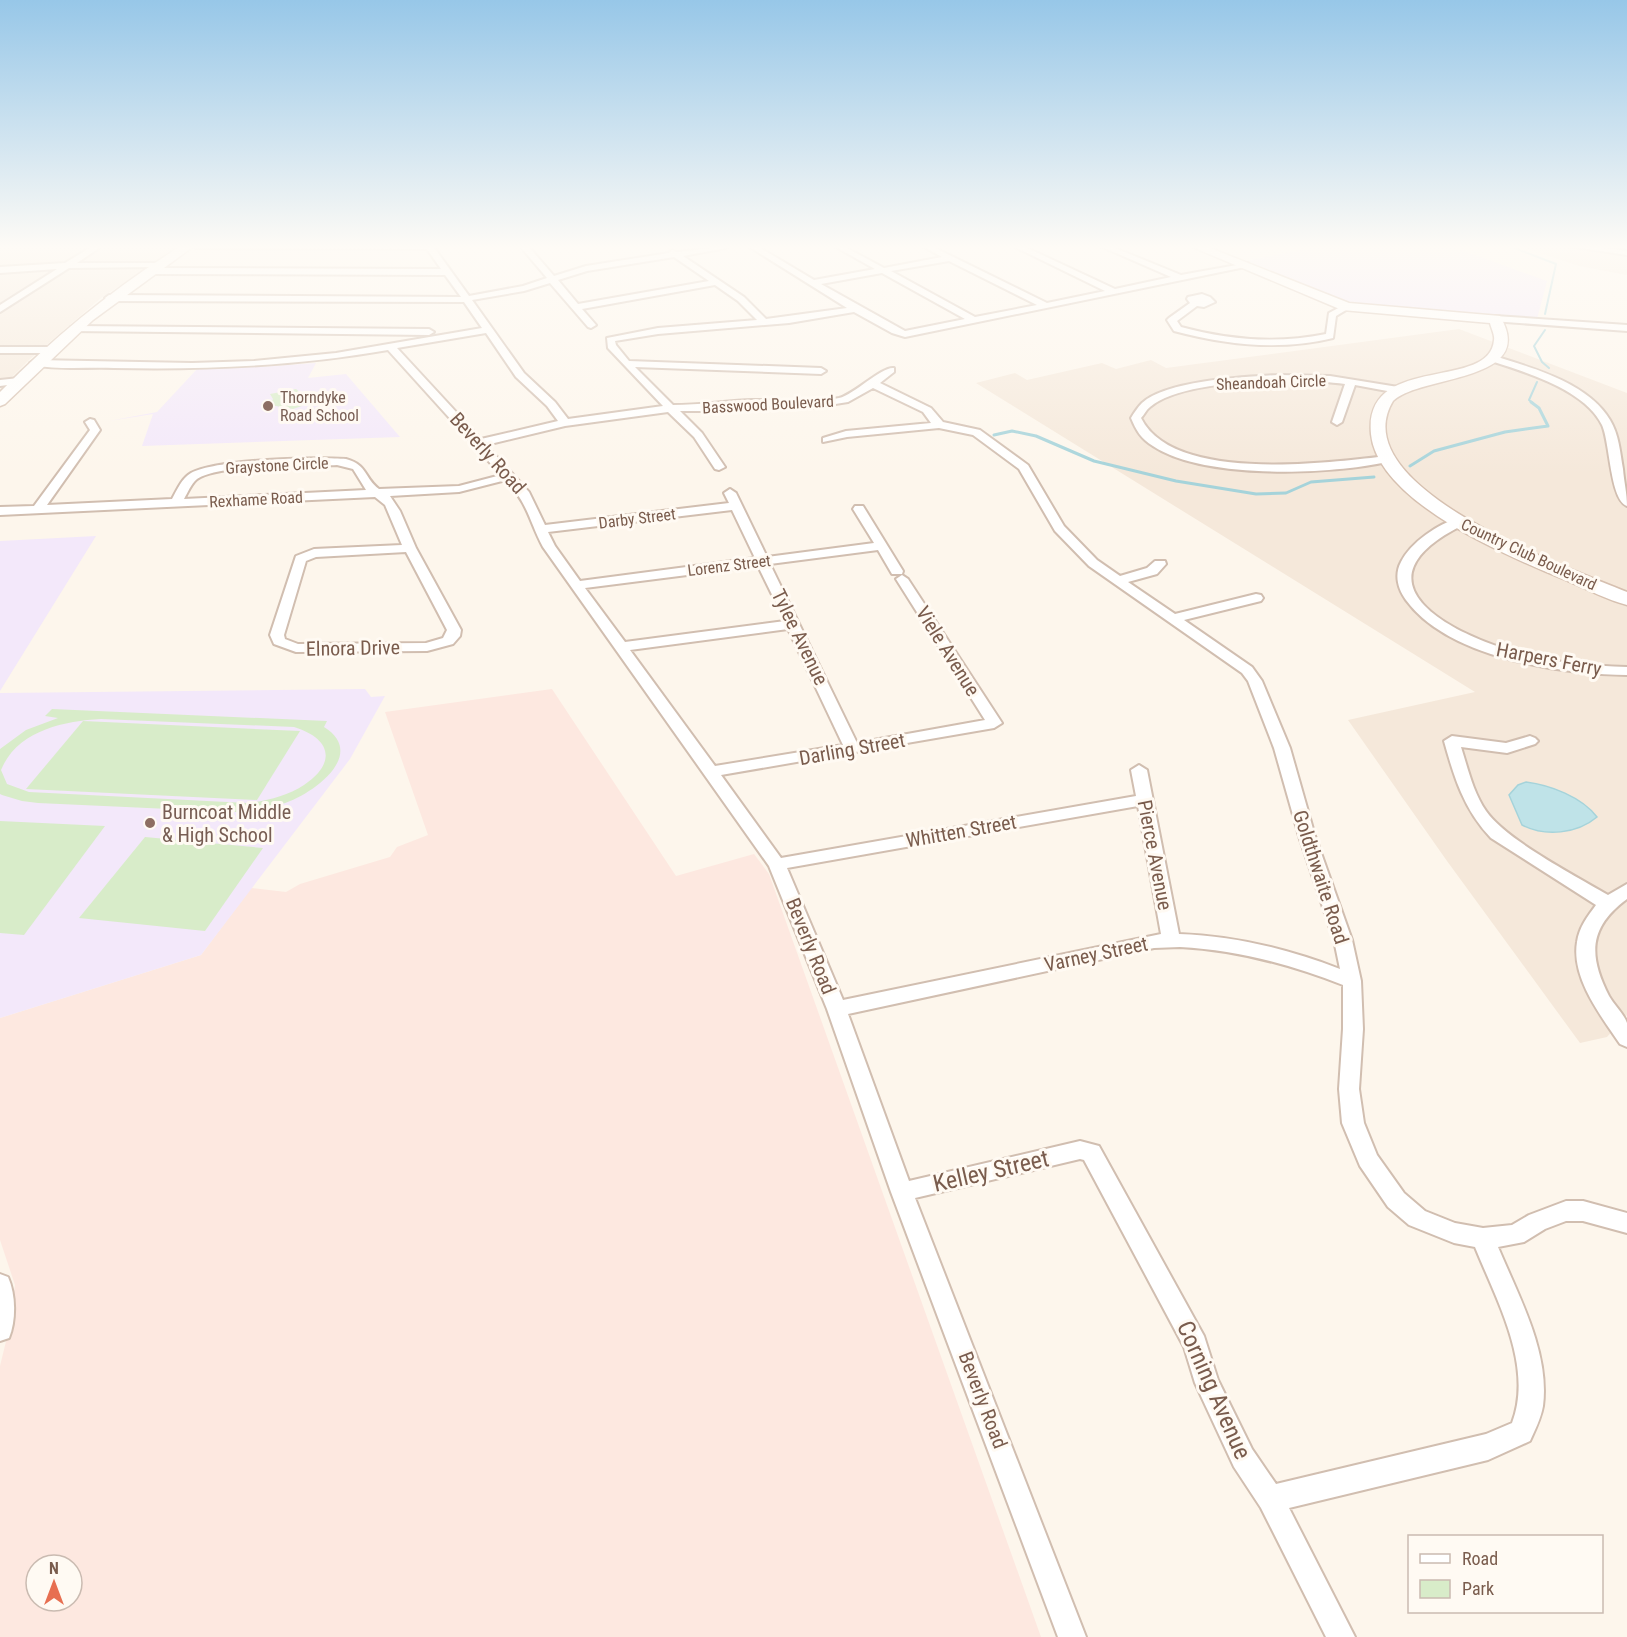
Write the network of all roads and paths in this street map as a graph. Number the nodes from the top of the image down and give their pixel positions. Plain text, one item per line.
1 (81, 322) edge
2 (482, 322) edge
3 (589, 322) edge
4 (759, 322) edge
5 (880, 322) edge
6 (960, 322) edge
7 (1173, 322) edge
8 (1331, 322) edge
9 (1497, 322) edge
10 (1541, 322) edge
11 (591, 325) dead end
12 (1589, 326) junction
13 (1627, 328) edge
14 (74, 329) junction
15 (487, 330) junction
16 (411, 332) junction
17 (1627, 339) edge
18 (411, 343) junction
19 (390, 346) junction
20 (0, 350) edge
21 (50, 350) junction
22 (1491, 358) junction
23 (35, 363) junction
24 (627, 364) junction
25 (891, 370) dead end
26 (821, 371) dead end
27 (19, 381) junction
28 (1353, 382) junction
29 (0, 383) edge
30 (873, 384) junction
31 (1398, 390) junction
32 (0, 401) edge
33 (671, 408) junction
34 (90, 422) dead end
35 (1337, 422) dead end
36 (565, 423) junction
37 (939, 425) junction
38 (827, 440) dead end
39 (480, 443) junction
40 (1387, 459) junction
41 (719, 467) dead end
42 (510, 476) junction
43 (378, 493) junction
44 (733, 500) joint
45 (1627, 502) edge
46 (176, 503) junction
47 (38, 509) junction
48 (860, 509) dead end
49 (0, 511) edge
50 (1459, 522) junction
51 (539, 529) junction
52 (882, 546) junction
53 (410, 548) junction
54 (763, 561) junction
55 (1160, 564) dead end
56 (1118, 581) junction
57 (576, 585) junction
58 (1256, 598) dead end
59 (1627, 599) edge
60 (1173, 619) junction
61 (794, 624) junction
62 (621, 647) junction
63 (1627, 671) edge
64 (994, 723) joint
65 (1530, 741) dead end
66 (852, 748) junction
67 (1139, 770) dead end
68 (710, 772) junction
69 (1145, 800) junction
70 (777, 864) junction
71 (1627, 890) edge
72 (1607, 903) junction
73 (1171, 940) junction
74 (1352, 981) junction
75 (837, 1009) junction
76 (1627, 1039) edge
77 (1080, 1149) joint
78 (902, 1192) junction
79 (1627, 1223) edge
80 (1483, 1238) junction
81 (0, 1285) edge
82 (0, 1330) edge
83 (1270, 1499) junction
84 (1072, 1637) edge
85 (1341, 1637) edge

1 - 14 street
2 - 15 street
3 - 11 street
4 - 24 street
5 - 6 street
7 - 8 street
9 - 22 street
10 - 12 street
12 - 13 street
12 - 17 street
14 - 16 street
14 - 21 street
15 - 16 street
15 - 18 street
15 - 36 street
16 - 18 street
18 - 19 street
19 - 23 street
19 - 39 street, Beverly Road
20 - 21 street
21 - 23 street
22 - 31 street
22 - 45 street
23 - 27 street
24 - 26 street
24 - 33 street
25 - 30 street, Basswood Boulevard
27 - 29 street
27 - 32 street
28 - 31 street, Sheandoah Circle
28 - 35 street
28 - 40 street, Sheandoah Circle
30 - 33 street, Basswood Boulevard
30 - 37 street
31 - 40 street, Country Club Boulevard
33 - 36 street, Basswood Boulevard
33 - 41 street
34 - 47 street
36 - 39 street, Basswood Boulevard
37 - 38 street
37 - 56 street, Goldthwaite Road
39 - 42 street, Beverly Road
40 - 50 street, Country Club Boulevard
42 - 43 street, Rexhame Road
42 - 51 street, Beverly Road
43 - 46 street, Rexhame Road
43 - 46 street, Graystone Circle
43 - 53 street, Elnora Drive
44 - 51 street, Darby Street
44 - 54 street, Tylee Avenue
46 - 47 street, Rexhame Road
47 - 49 street, Rexhame Road
48 - 52 street, Viele Avenue
50 - 59 street, Country Club Boulevard
50 - 63 street, Harpers Ferry
51 - 57 street, Beverly Road
52 - 54 street, Lorenz Street
52 - 64 street, Viele Avenue
53 - 53 street, Elnora Drive
54 - 57 street, Lorenz Street
54 - 61 street, Tylee Avenue
55 - 56 street
56 - 60 street, Goldthwaite Road
57 - 62 street, Beverly Road
58 - 60 street
60 - 74 street, Goldthwaite Road
61 - 62 street
61 - 66 street, Tylee Avenue
62 - 68 street, Beverly Road
64 - 66 street, Darling Street
65 - 72 street
66 - 68 street, Darling Street
67 - 69 street, Pierce Avenue
68 - 70 street, Beverly Road
69 - 70 street, Whitten Street
69 - 73 street, Pierce Avenue
70 - 75 street, Beverly Road
71 - 72 street
72 - 76 street
73 - 74 street, Varney Street
73 - 75 street, Varney Street
74 - 80 street, Goldthwaite Road
75 - 78 street, Beverly Road
77 - 78 street, Kelley Street
77 - 83 street, Corning Avenue
78 - 84 street, Beverly Road
79 - 80 street, Goldthwaite Road
80 - 83 street
81 - 82 street
83 - 85 street, Corning Avenue

